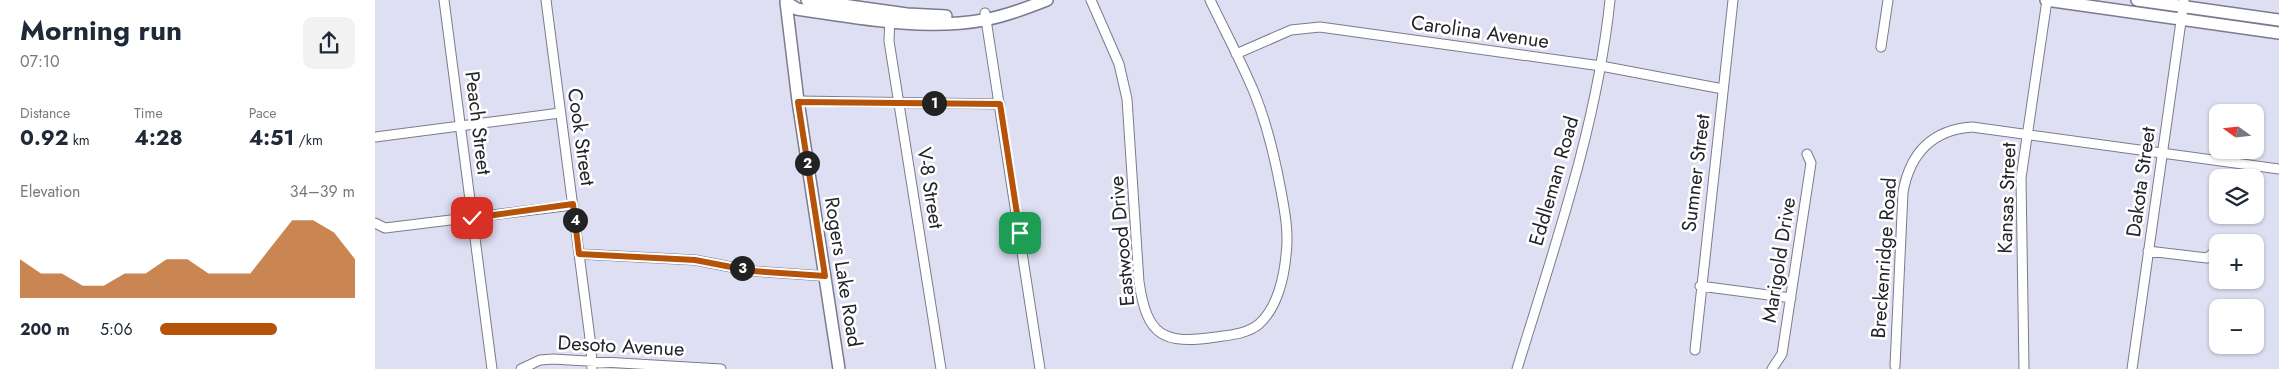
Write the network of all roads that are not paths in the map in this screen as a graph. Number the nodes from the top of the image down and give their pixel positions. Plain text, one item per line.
1 (444, 0) edge
2 (546, 0) edge
3 (785, 0) edge
4 (807, 0) edge
5 (1028, 0) edge
6 (1047, 0) edge
7 (1091, 0) edge
8 (1210, 0) edge
9 (1611, 0) edge
10 (1733, 0) edge
11 (1887, 0) edge
12 (2046, 0) edge
13 (2137, 0) edge
14 (2184, 3) edge
15 (890, 16) junction
16 (986, 16) junction
17 (2181, 19) junction
18 (2279, 20) edge
19 (2279, 33) edge
20 (1881, 46) dead end
21 (1236, 54) junction
22 (1601, 66) junction
23 (1723, 90) junction
24 (798, 102) junction
25 (899, 102) junction
26 (1000, 104) junction
27 (560, 113) junction
28 (460, 126) junction
29 (2027, 134) junction
30 (375, 137) edge
31 (2163, 153) junction
32 (1807, 154) dead end
33 (2279, 169) edge
34 (573, 204) junction
35 (472, 218) junction
36 (375, 223) edge
37 (2149, 252) junction
38 (579, 254) junction
39 (2209, 256) edge
40 (825, 276) junction
41 (1700, 286) junction
42 (1791, 298) junction
43 (1695, 350) dead end
44 (592, 365) edge
45 (1895, 366) dead end
46 (492, 369) edge
47 (521, 369) edge
48 (721, 369) edge
49 (839, 369) edge
50 (941, 369) edge
51 (1040, 369) edge
52 (1517, 369) edge
53 (1773, 369) edge
54 (2024, 369) edge
55 (2132, 369) edge

1 - 28 street, Peach Street
2 - 27 street, Cook Street
3 - 15 main road
3 - 24 main road, Rogers Lake Road
4 - 15 main road
5 - 16 main road
6 - 16 main road
7 - 21 street, Eastwood Drive
8 - 21 street, Eastwood Drive
9 - 22 street, Eddleman Road
10 - 23 street, Sumner Street
11 - 20 street
12 - 17 main road
12 - 29 street, Kansas Street
13 - 14 main road
14 - 17 street, Dakota Street
14 - 18 main road
15 - 16 main road
15 - 25 street, V-8 Street
16 - 26 street
17 - 19 main road
17 - 31 street, Dakota Street
21 - 22 street, Carolina Avenue
22 - 23 street, Carolina Avenue
22 - 52 street, Eddleman Road
23 - 41 street, Sumner Street
24 - 25 street
24 - 40 main road, Rogers Lake Road
25 - 26 street
25 - 50 street, V-8 Street
26 - 51 street
27 - 28 street
27 - 34 street, Cook Street
28 - 30 street
28 - 35 street, Peach Street
29 - 31 street
29 - 45 street, Breckenridge Road
29 - 54 street, Kansas Street
31 - 33 street
31 - 37 street, Dakota Street
32 - 42 street, Marigold Drive
34 - 35 street
34 - 38 street, Cook Street
35 - 36 street
35 - 46 street, Peach Street
37 - 39 street
37 - 55 street, Dakota Street
38 - 40 street
38 - 44 street, Cook Street
40 - 49 main road, Rogers Lake Road
41 - 42 street
41 - 43 street, Sumner Street
42 - 53 street, Marigold Drive
44 - 47 street, Desoto Avenue
44 - 48 street, Desoto Avenue

